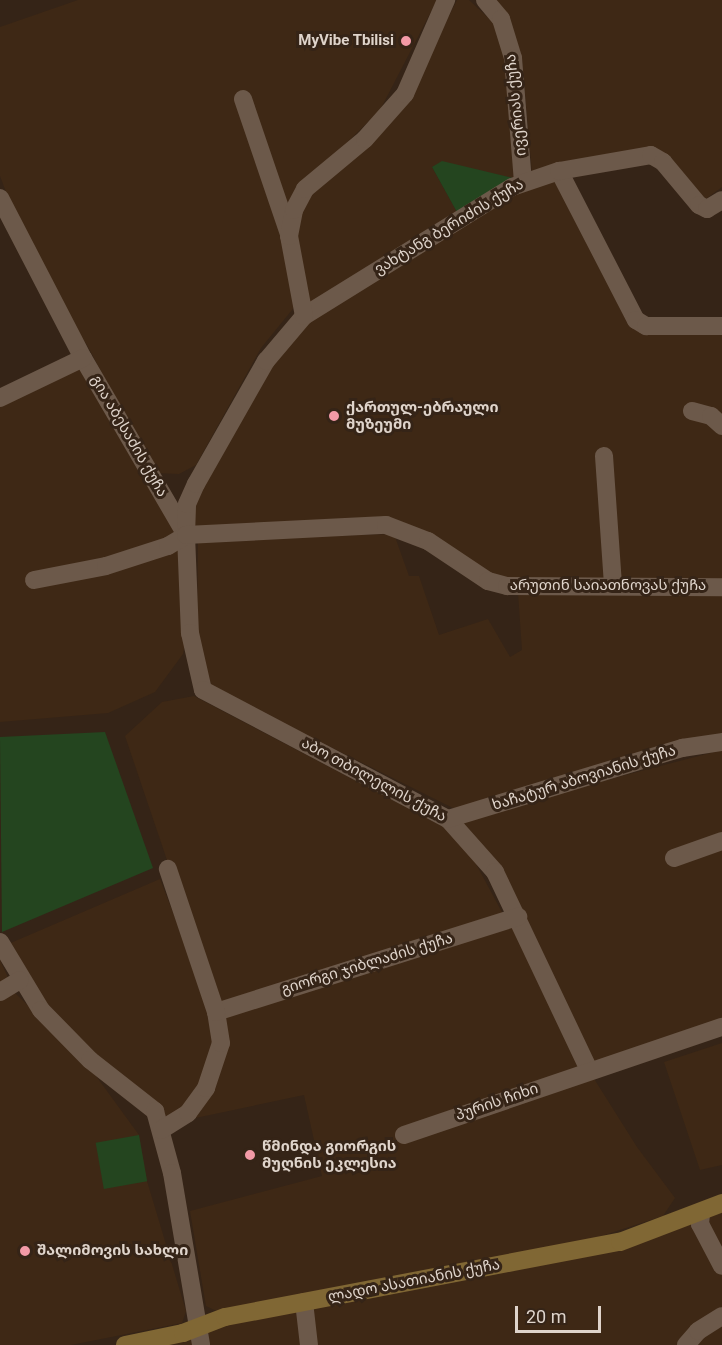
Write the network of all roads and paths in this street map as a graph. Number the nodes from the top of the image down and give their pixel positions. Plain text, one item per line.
1 (446, 0) edge
2 (485, 0) edge
3 (243, 99) dead end
4 (559, 171) junction
5 (523, 181) junction
6 (0, 198) edge
7 (722, 200) edge
8 (289, 236) junction
9 (304, 316) junction
10 (722, 326) edge
11 (83, 358) junction
12 (0, 398) edge
13 (692, 411) dead end
14 (722, 426) edge
15 (604, 456) dead end
16 (186, 534) junction
17 (34, 580) dead end
18 (613, 586) junction
19 (722, 587) edge
20 (203, 690) joint
21 (722, 742) edge
22 (448, 819) junction
23 (722, 841) edge
24 (674, 858) dead end
25 (168, 870) dead end
26 (518, 917) junction
27 (0, 942) edge
28 (20, 980) junction
29 (0, 992) edge
30 (216, 1012) junction
31 (722, 1027) edge
32 (589, 1070) junction
33 (161, 1130) junction
34 (404, 1135) dead end
35 (722, 1203) edge
36 (701, 1214) junction
37 (722, 1266) edge
38 (304, 1302) junction
39 (722, 1316) edge
40 (200, 1336) edge
41 (125, 1345) edge
42 (309, 1345) edge
43 (686, 1345) edge

1 - 8 street
2 - 5 street, ივერიას ქუჩა
3 - 8 street
4 - 5 street, ვახტანგ ბერიძის ქუჩა
4 - 7 street, ვახტანგ ბერიძის ქუჩა
4 - 10 street
5 - 9 street, ვახტანგ ბერიძის ქუჩა
6 - 11 street, გია აბესაძის ქუჩა
8 - 9 street
9 - 16 street, ვახტანგ ბერიძის ქუჩა
11 - 12 street
11 - 16 street, გია აბესაძის ქუჩა
13 - 14 street
15 - 18 street
16 - 17 street
16 - 18 street, არუთინ საიათნოვას ქუჩა
16 - 20 street, გია აბესაძის ქუჩა
18 - 19 street, არუთინ საიათნოვას ქუჩა
20 - 22 street, აბო თბილელის ქუჩა
21 - 22 street, ხაჩატურ აბოვიანის ქუჩა
22 - 26 street, აბო თბილელის ქუჩა
23 - 24 street
25 - 30 street
26 - 30 street, გიორგი ჯიბლაძის ქუჩა
26 - 32 street, აბო თბილელის ქუჩა
27 - 28 street
28 - 29 street
28 - 33 street
30 - 33 street
31 - 32 street, პურის ჩიხი
32 - 34 street, პურის ჩიხი
33 - 40 street
35 - 36 street, ლადო ასათიანის ქუჩა
36 - 37 street
36 - 38 street, ლადო ასათიანის ქუჩა
38 - 40 street, ლადო ასათიანის ქუჩა
38 - 42 street
39 - 43 street
40 - 41 street, ლადო ასათიანის ქუჩა

